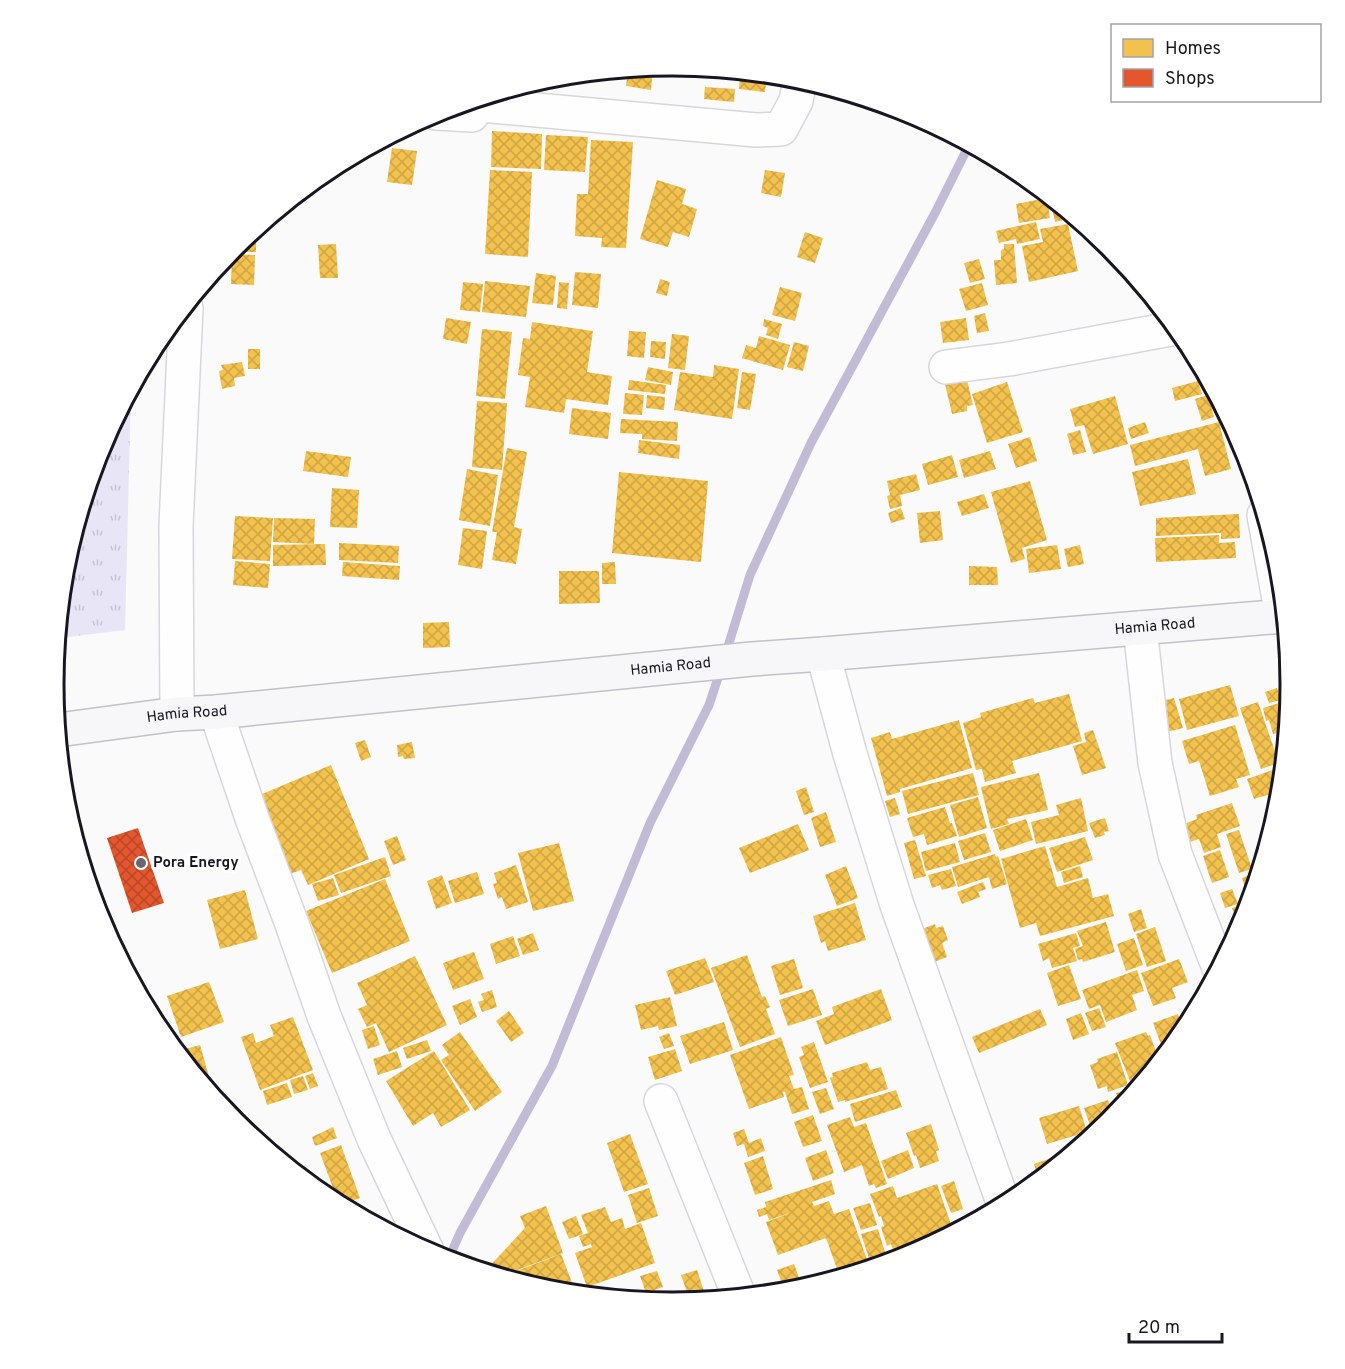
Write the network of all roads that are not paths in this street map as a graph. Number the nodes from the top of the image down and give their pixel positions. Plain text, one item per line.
1 (798, 90) edge
2 (490, 105) edge
3 (185, 321) edge
4 (1167, 331) edge
5 (946, 368) dead end
6 (1276, 617) edge
7 (1140, 628) junction
8 (824, 654) junction
9 (216, 712) junction
10 (177, 714) junction
11 (66, 729) edge
12 (1215, 958) edge
13 (661, 1101) dead end
14 (1001, 1195) edge
15 (421, 1237) edge
16 (736, 1289) edge

1 - 2 street
3 - 10 street
4 - 5 street
6 - 7 main road, Hamia Road
7 - 8 main road, Hamia Road
7 - 12 street
8 - 9 main road, Hamia Road
8 - 14 street
9 - 10 main road, Hamia Road
9 - 15 street
10 - 11 main road, Hamia Road
13 - 16 street

